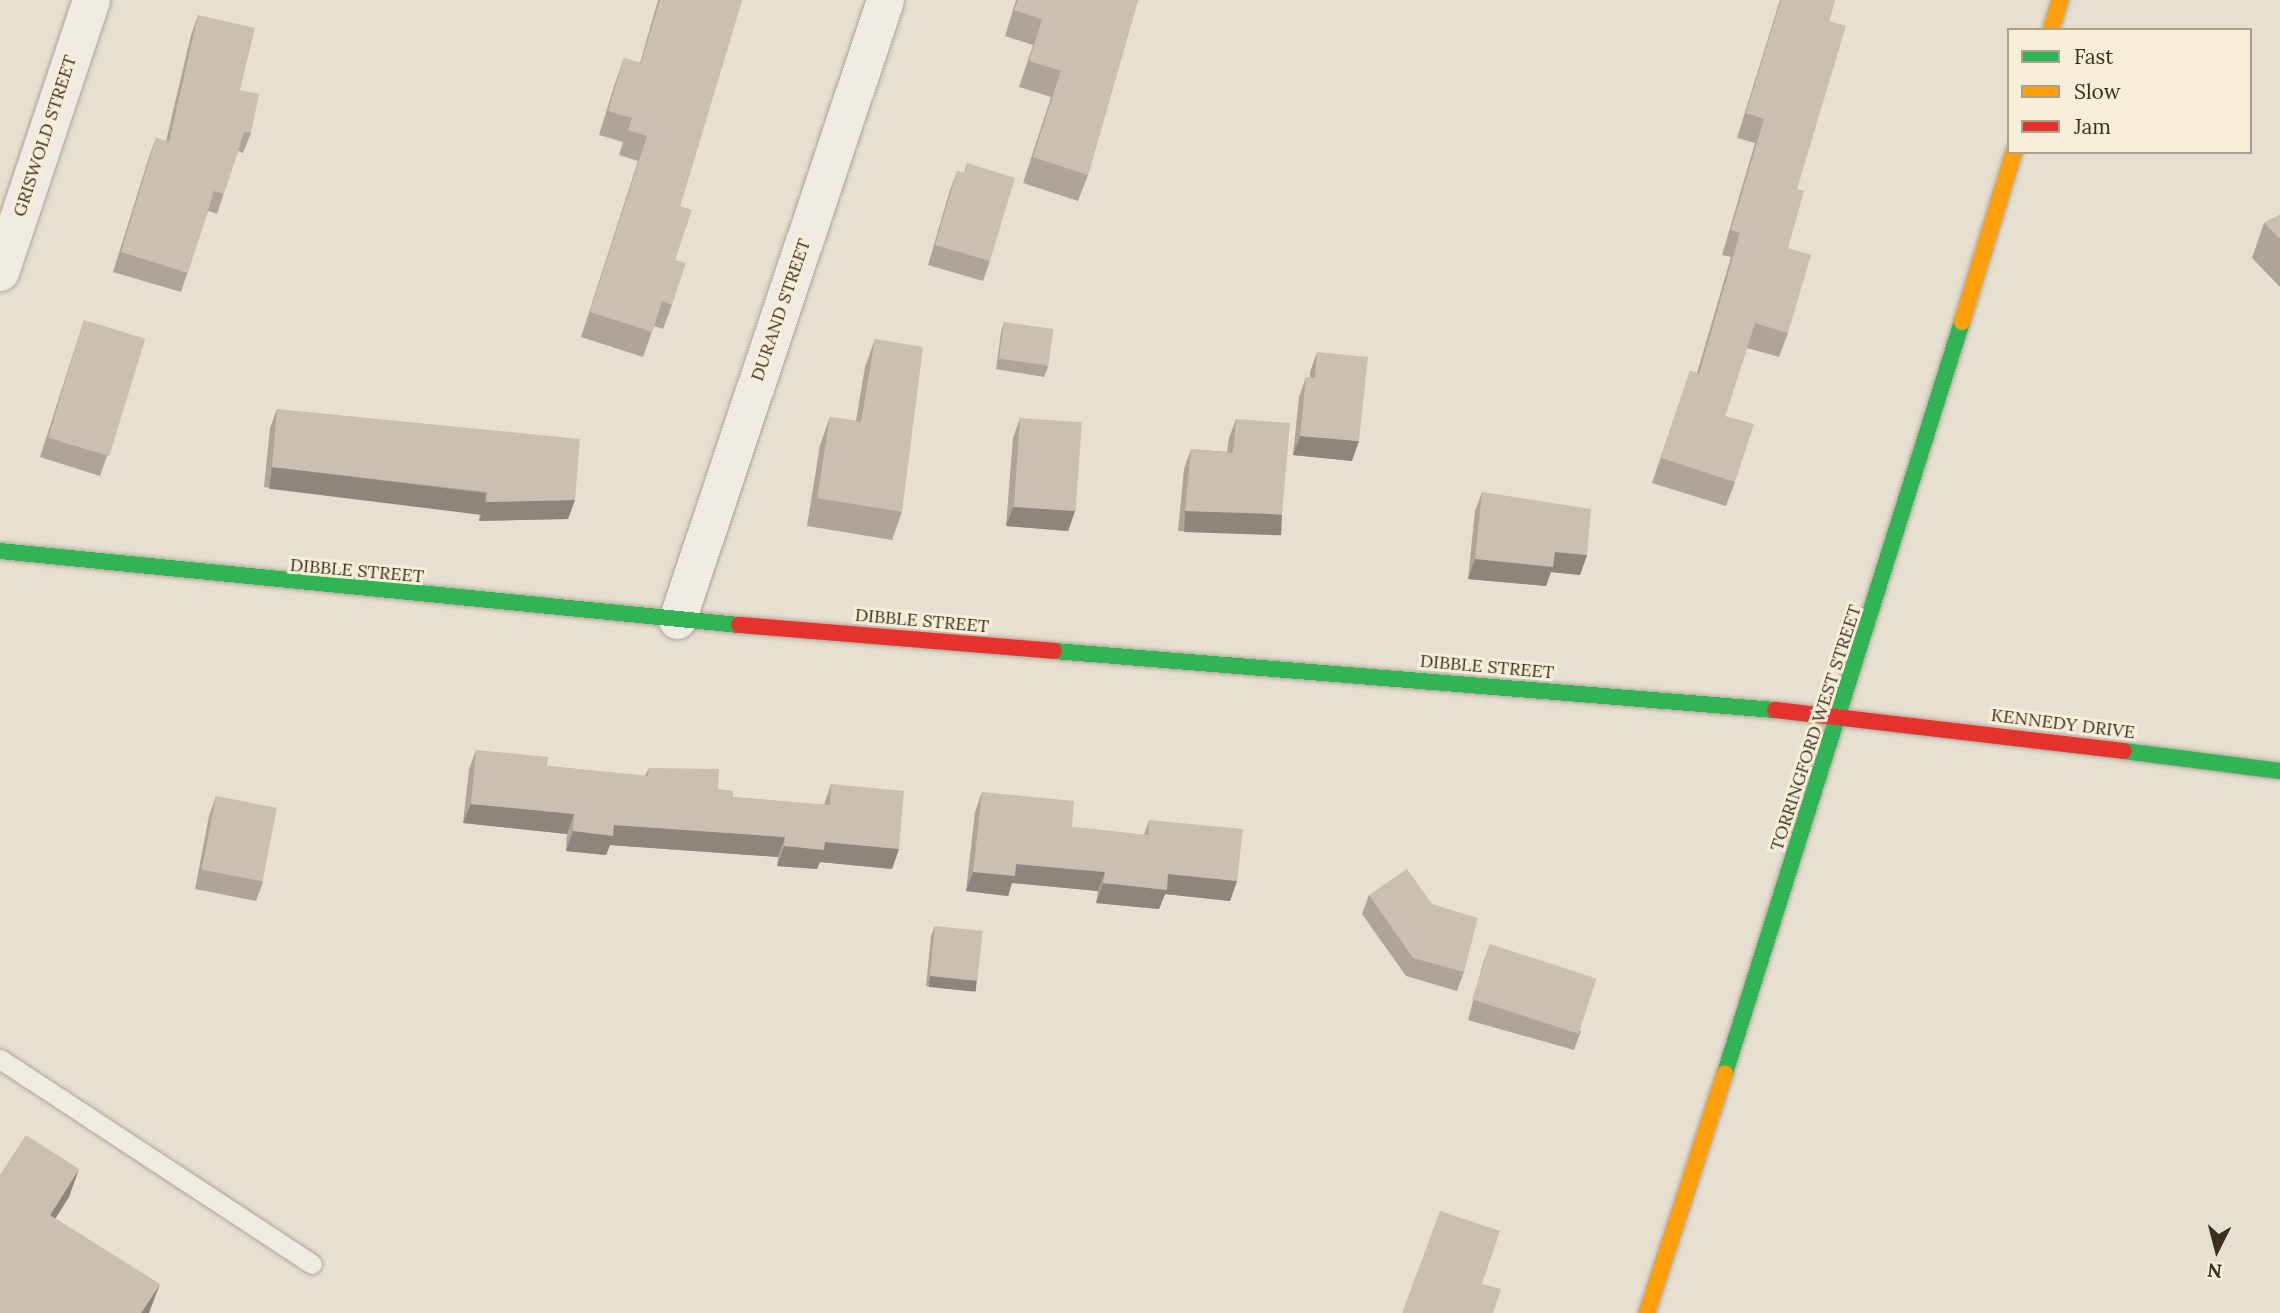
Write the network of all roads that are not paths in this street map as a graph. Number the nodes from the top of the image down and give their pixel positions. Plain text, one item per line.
1 (90, 0) edge
2 (886, 0) edge
3 (2060, 0) edge
4 (2052, 28) edge
5 (2013, 154) edge
6 (0, 272) edge
7 (0, 551) edge
8 (677, 620) junction
9 (1842, 716) junction
10 (2280, 771) edge
11 (0, 1059) edge
12 (312, 1264) dead end
13 (1647, 1313) edge

1 - 6 street, GRISWOLD STREET
2 - 8 street, DURAND STREET
3 - 4 main road
5 - 9 main road, TORRINGFORD WEST STREET
7 - 8 main road, DIBBLE STREET
8 - 9 main road, DIBBLE STREET
9 - 10 main road, KENNEDY DRIVE
9 - 13 main road, TORRINGFORD WEST STREET
11 - 12 lane

